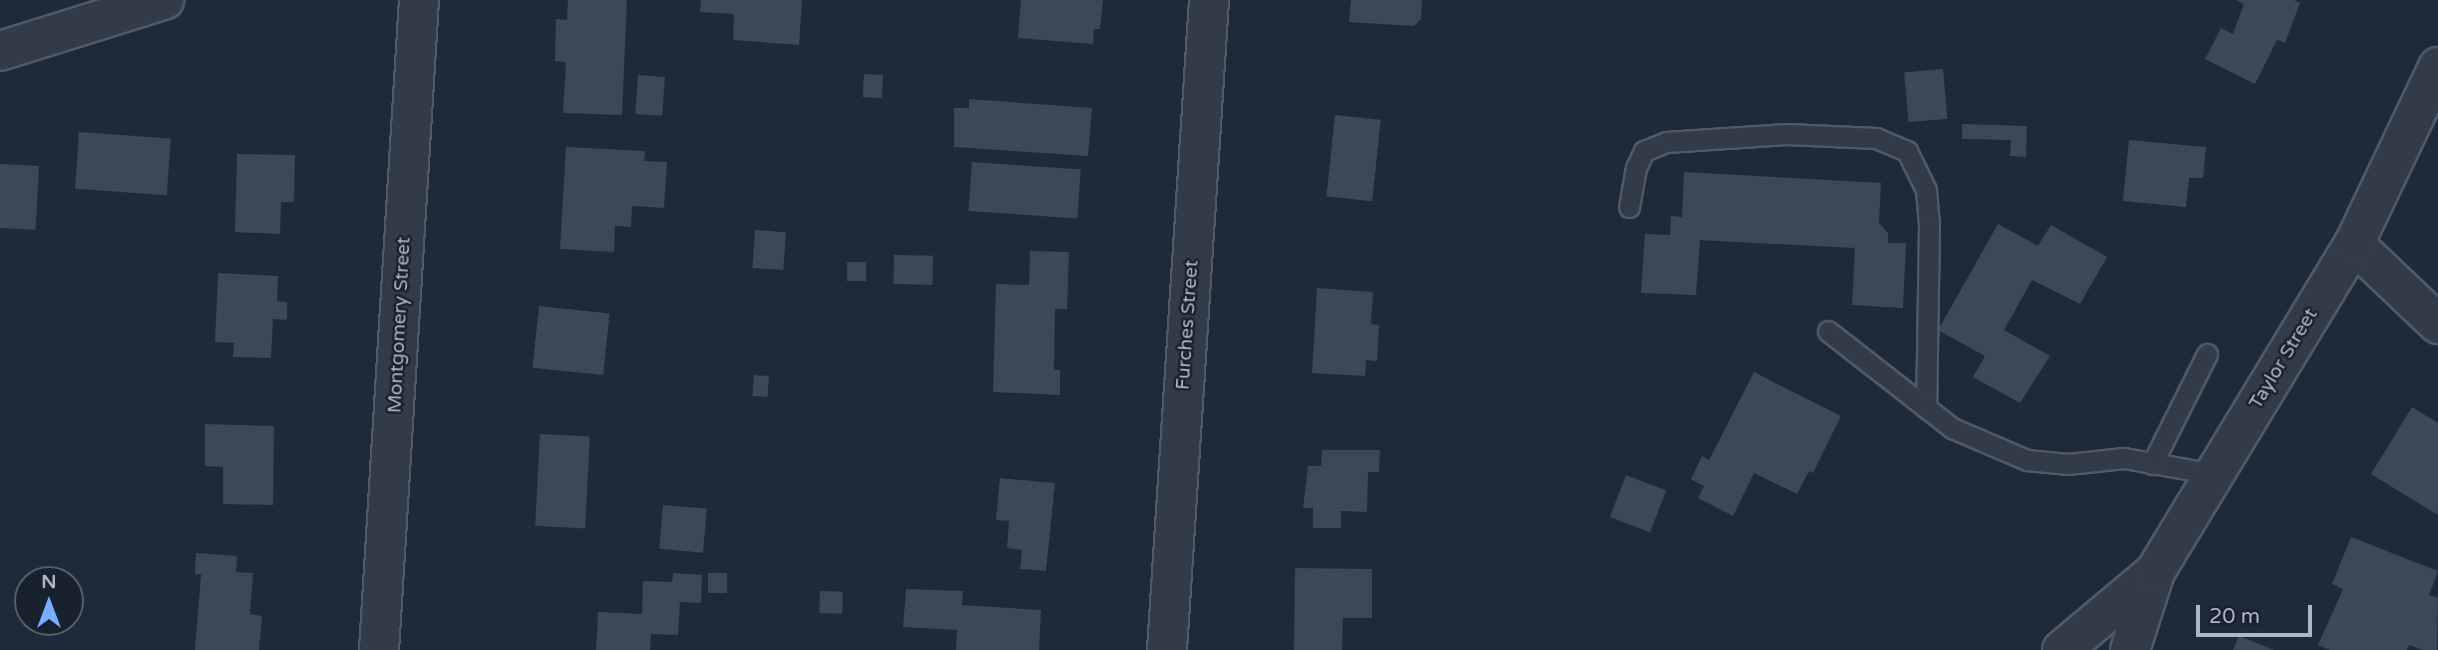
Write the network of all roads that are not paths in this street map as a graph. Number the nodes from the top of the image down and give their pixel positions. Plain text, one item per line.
1 (164, 0) edge
2 (419, 0) edge
3 (1209, 0) edge
4 (0, 51) edge
5 (2438, 67) edge
6 (1629, 206) dead end
7 (2354, 244) junction
8 (2438, 324) edge
9 (1828, 331) dead end
10 (2207, 354) dead end
11 (1926, 408) junction
12 (2152, 464) junction
13 (2214, 474) junction
14 (2155, 572) junction
15 (379, 650) edge
16 (1167, 650) edge
17 (2062, 650) edge
18 (2130, 650) edge

1 - 4 street
2 - 15 street, Montgomery Street
3 - 16 street, Furches Street
5 - 7 street, Taylor Street
6 - 11 lane
7 - 8 street
7 - 13 street, Taylor Street
9 - 11 lane
10 - 12 lane
11 - 12 lane
12 - 13 lane
13 - 14 street, Taylor Street
14 - 17 street
14 - 18 street, Taylor Street

